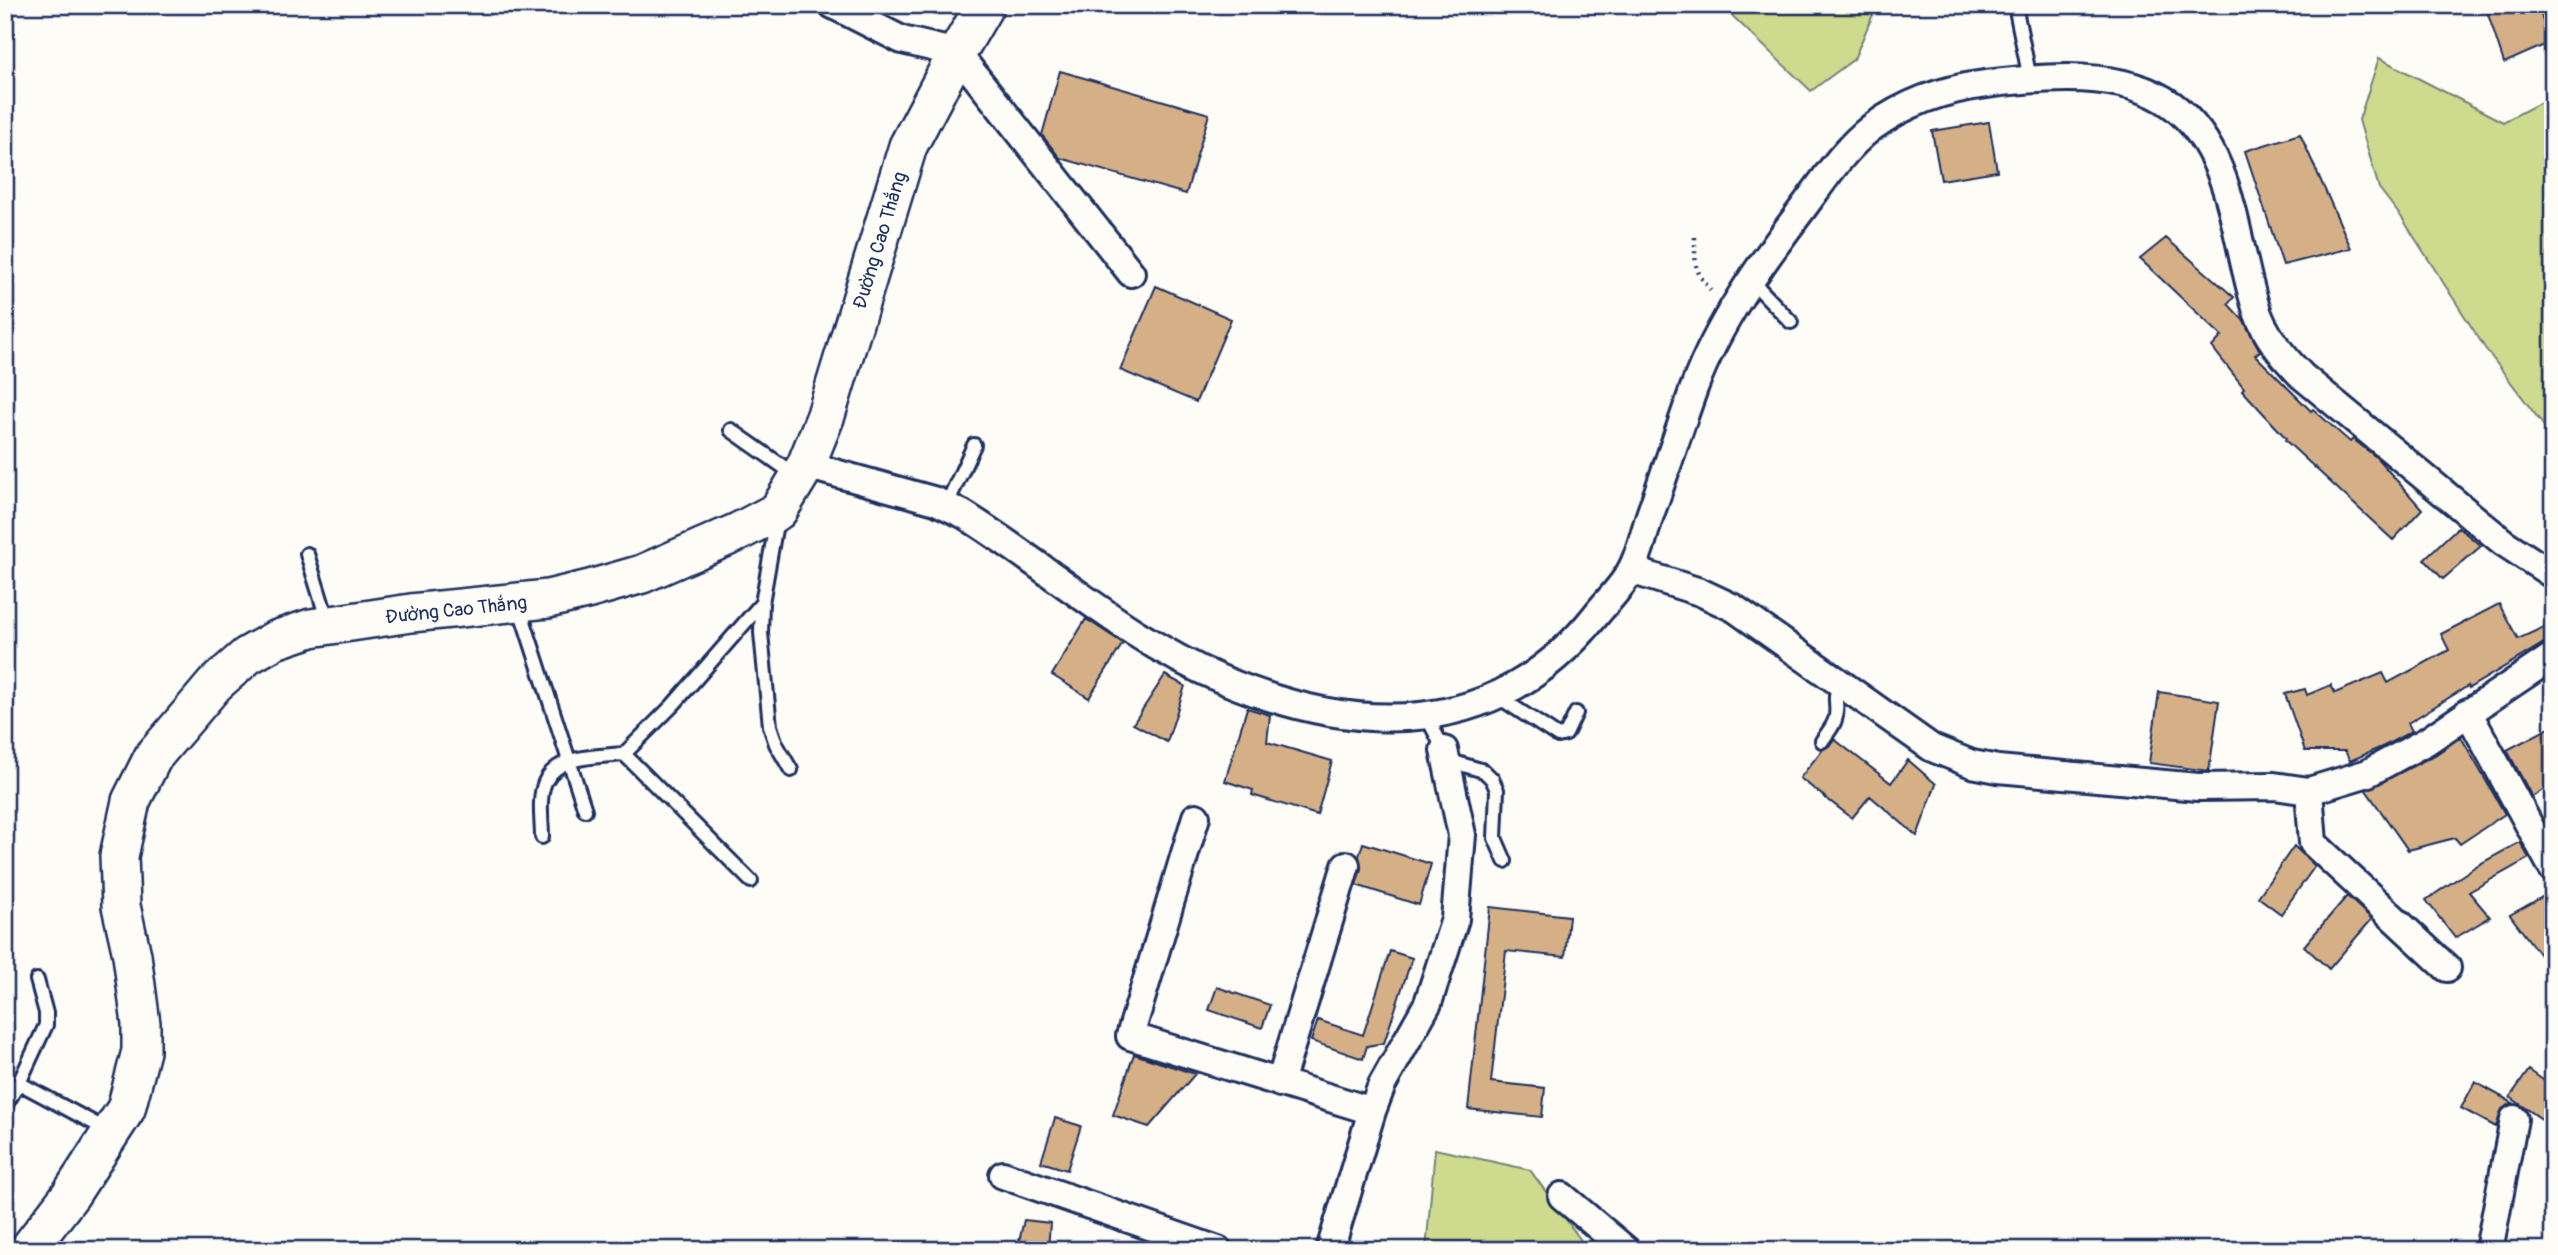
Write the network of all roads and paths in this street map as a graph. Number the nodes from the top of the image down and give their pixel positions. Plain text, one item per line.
1 (833, 5) edge
2 (985, 5) edge
3 (2015, 5) edge
4 (957, 53) junction
5 (2030, 79) junction
6 (1695, 237) dead end
7 (1130, 273) dead end
8 (1750, 279) junction
9 (1733, 306) junction
10 (1791, 322) dead end
11 (731, 430) dead end
12 (974, 445) dead end
13 (802, 471) junction
14 (946, 506) junction
15 (778, 511) junction
16 (307, 554) dead end
17 (1631, 570) junction
18 (2553, 575) edge
19 (518, 603) junction
20 (762, 603) junction
21 (329, 626) junction
22 (2553, 656) edge
23 (1841, 683) junction
24 (1497, 696) junction
25 (2468, 712) junction
26 (1576, 713) dead end
27 (1427, 717) junction
28 (1822, 741) dead end
29 (1444, 750) junction
30 (624, 754) junction
31 (570, 760) junction
32 (791, 770) dead end
33 (2309, 791) junction
34 (585, 810) dead end
35 (1196, 817) dead end
36 (542, 837) dead end
37 (1505, 861) dead end
38 (1346, 865) dead end
39 (2553, 869) edge
40 (751, 881) dead end
41 (2448, 968) dead end
42 (37, 980) dead end
43 (19, 1083) junction
44 (1280, 1083) junction
45 (5, 1106) edge
46 (1372, 1111) junction
47 (2515, 1119) dead end
48 (111, 1132) junction
49 (1003, 1175) dead end
50 (1562, 1196) dead end
51 (28, 1250) edge
52 (1218, 1250) edge
53 (1330, 1250) edge
54 (1626, 1250) edge
55 (2489, 1250) edge

1 - 4 street
2 - 4 street, Đường Cao Thắng
3 - 5 lane
4 - 7 street
4 - 13 street, Đường Cao Thắng
5 - 8 street
5 - 18 street
6 - 9 path
8 - 9 street
8 - 10 lane
9 - 17 street
11 - 13 lane
12 - 14 lane
13 - 14 street
13 - 15 street, Đường Cao Thắng
14 - 27 street
15 - 19 street, Đường Cao Thắng
15 - 20 lane
16 - 21 lane
17 - 23 street
17 - 24 street
19 - 21 street, Đường Cao Thắng
19 - 31 lane
20 - 30 lane
20 - 32 lane
21 - 48 street, Đường Cao Thắng
22 - 25 street
23 - 28 lane
23 - 33 street
24 - 26 lane
24 - 27 street
25 - 33 street
25 - 39 street
27 - 29 lane
29 - 37 lane
29 - 46 street
30 - 31 lane
30 - 40 lane
31 - 34 lane
31 - 36 lane
33 - 41 street
35 - 44 street
38 - 44 street
42 - 43 lane
43 - 45 lane
43 - 48 lane
44 - 46 street
46 - 53 street
47 - 55 street
48 - 51 street, Đường Cao Thắng
49 - 52 street
50 - 54 street

